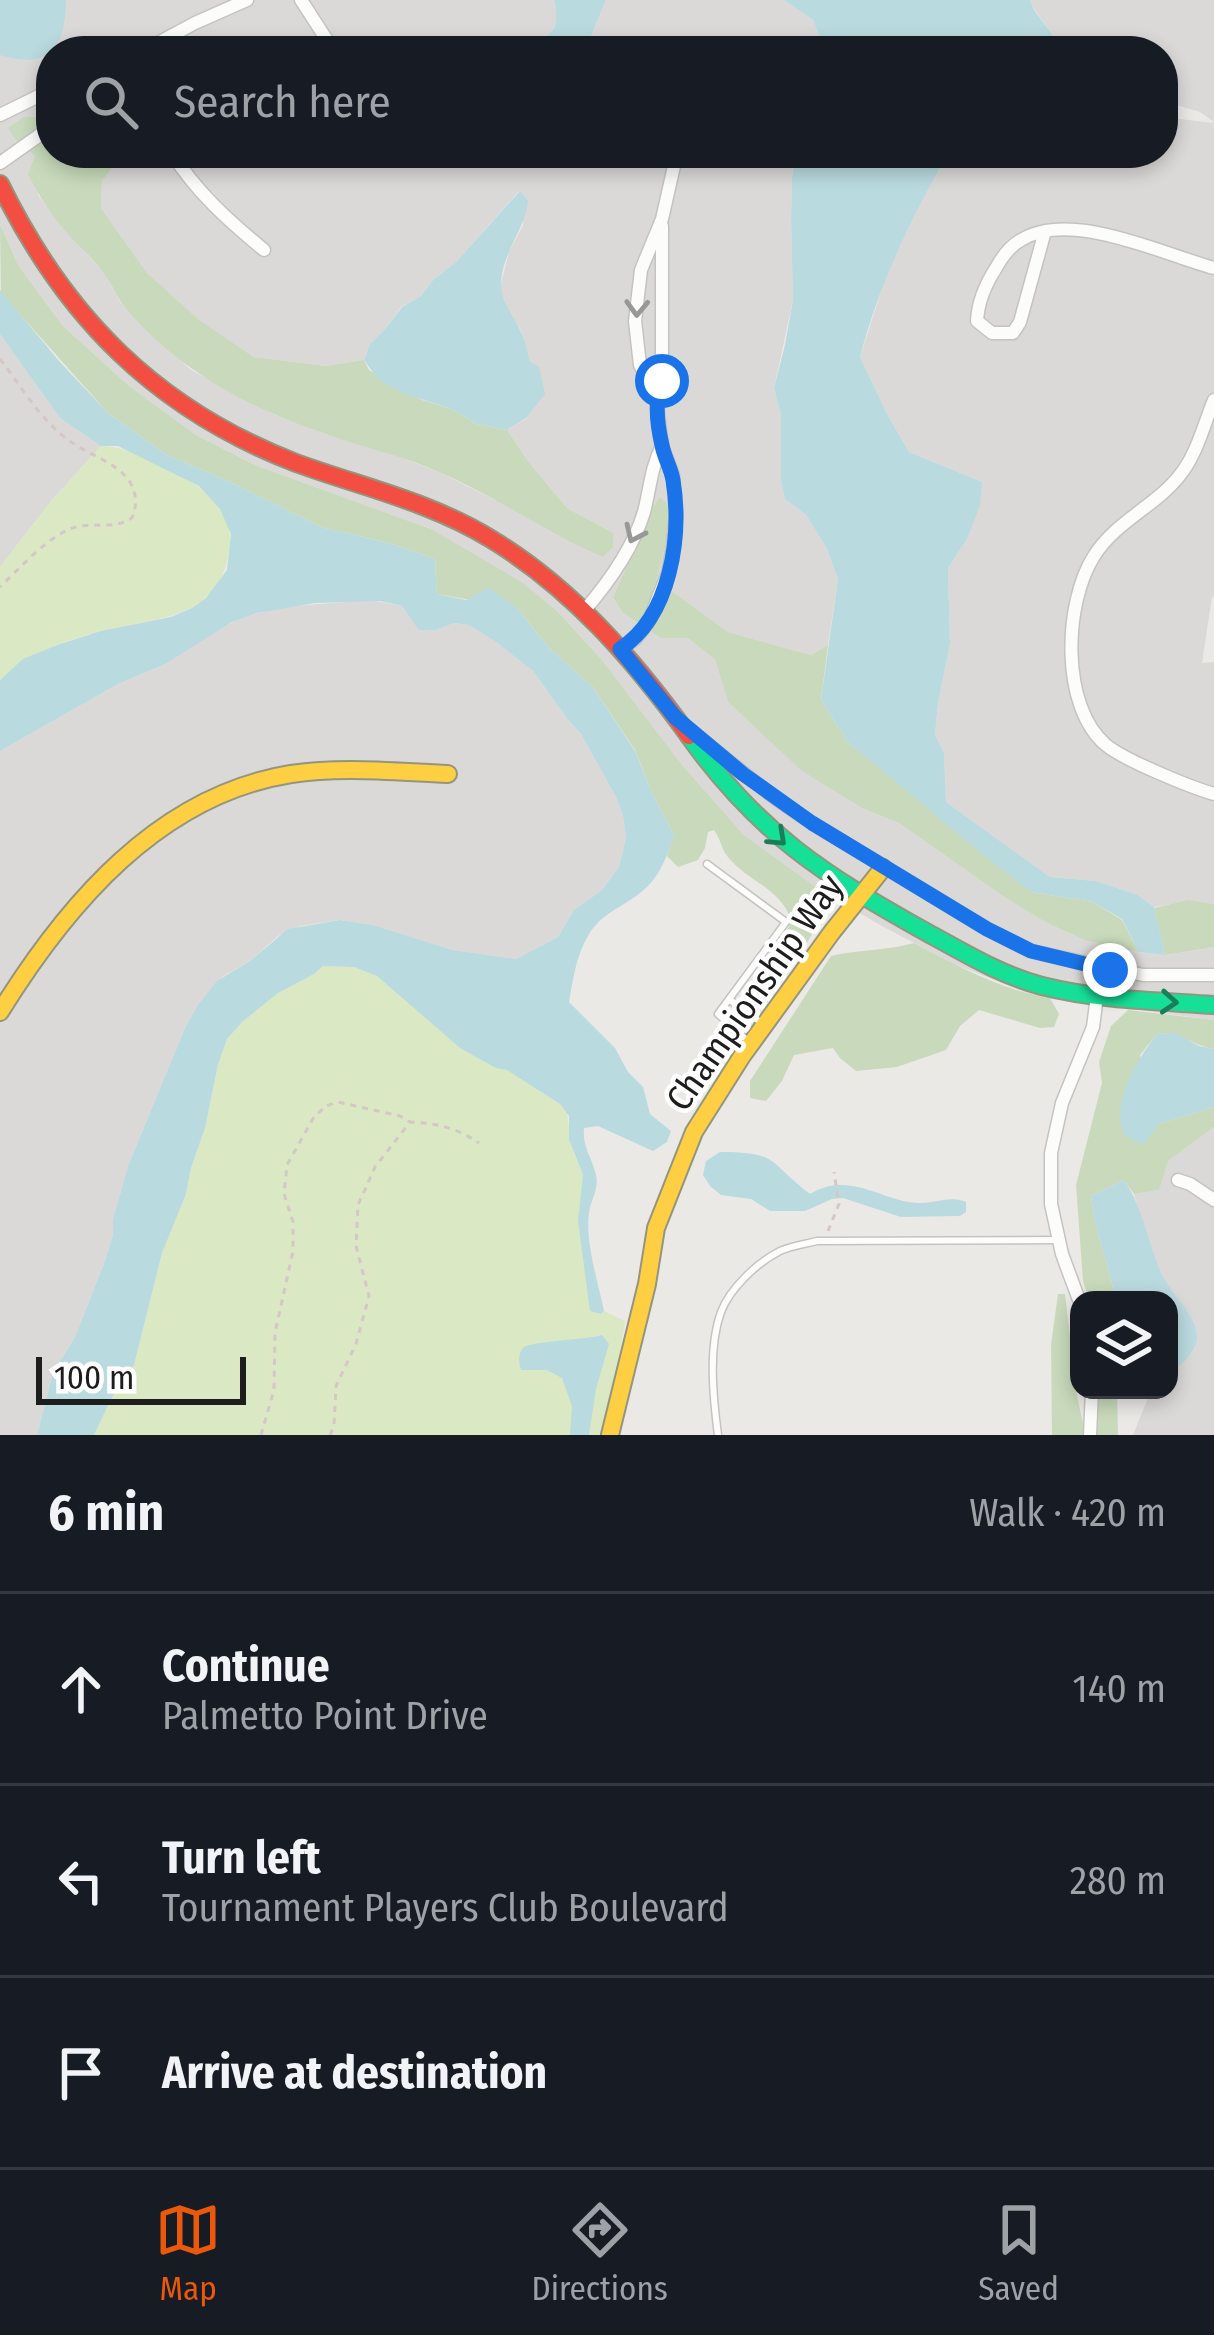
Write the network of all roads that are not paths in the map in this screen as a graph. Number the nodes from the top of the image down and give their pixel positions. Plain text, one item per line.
1 (247, 0) edge
2 (301, 0) edge
3 (171, 36) edge
4 (324, 36) edge
5 (36, 97) edge
6 (0, 115) edge
7 (36, 138) edge
8 (0, 163) edge
9 (183, 168) edge
10 (674, 168) edge
11 (0, 184) edge
12 (662, 219) junction
13 (1045, 231) junction
14 (264, 250) dead end
15 (1214, 268) edge
16 (656, 398) junction
17 (1214, 400) edge
18 (662, 446) junction
19 (584, 611) junction
20 (620, 649) junction
21 (675, 717) junction
22 (448, 774) dead end
23 (1214, 794) edge
24 (707, 864) dead end
25 (883, 868) junction
26 (861, 896) junction
27 (1110, 970) junction
28 (1214, 975) edge
29 (1097, 996) junction
30 (730, 1000) junction
31 (1214, 1006) edge
32 (0, 1012) edge
33 (766, 1026) junction
34 (752, 1044) junction
35 (1178, 1180) dead end
36 (1214, 1200) edge
37 (1059, 1240) junction
38 (1076, 1291) edge
39 (1092, 1399) edge
40 (610, 1435) edge
41 (718, 1435) edge
42 (1090, 1435) edge

1 - 3 street
2 - 4 street
5 - 6 street
7 - 8 street
9 - 14 street
10 - 12 street
11 - 19 street
12 - 16 street
12 -> 16 street
13 - 13 street
13 - 15 street
16 - 18 street
17 - 23 street
18 -> 19 street
18 - 20 street
19 - 20 street
20 - 21 street
21 - 25 street
21 -> 26 street
22 - 32 street
24 - 30 lane
25 - 26 street, Championship Way
25 - 27 street
26 - 29 street
26 - 33 street, Championship Way
27 - 28 street
27 - 29 street
29 -> 31 street
29 - 37 street
30 - 33 lane
30 - 34 lane
33 - 34 street, Championship Way
34 - 40 street, Championship Way
35 - 36 street
37 - 38 street
37 - 41 lane
39 - 42 street

